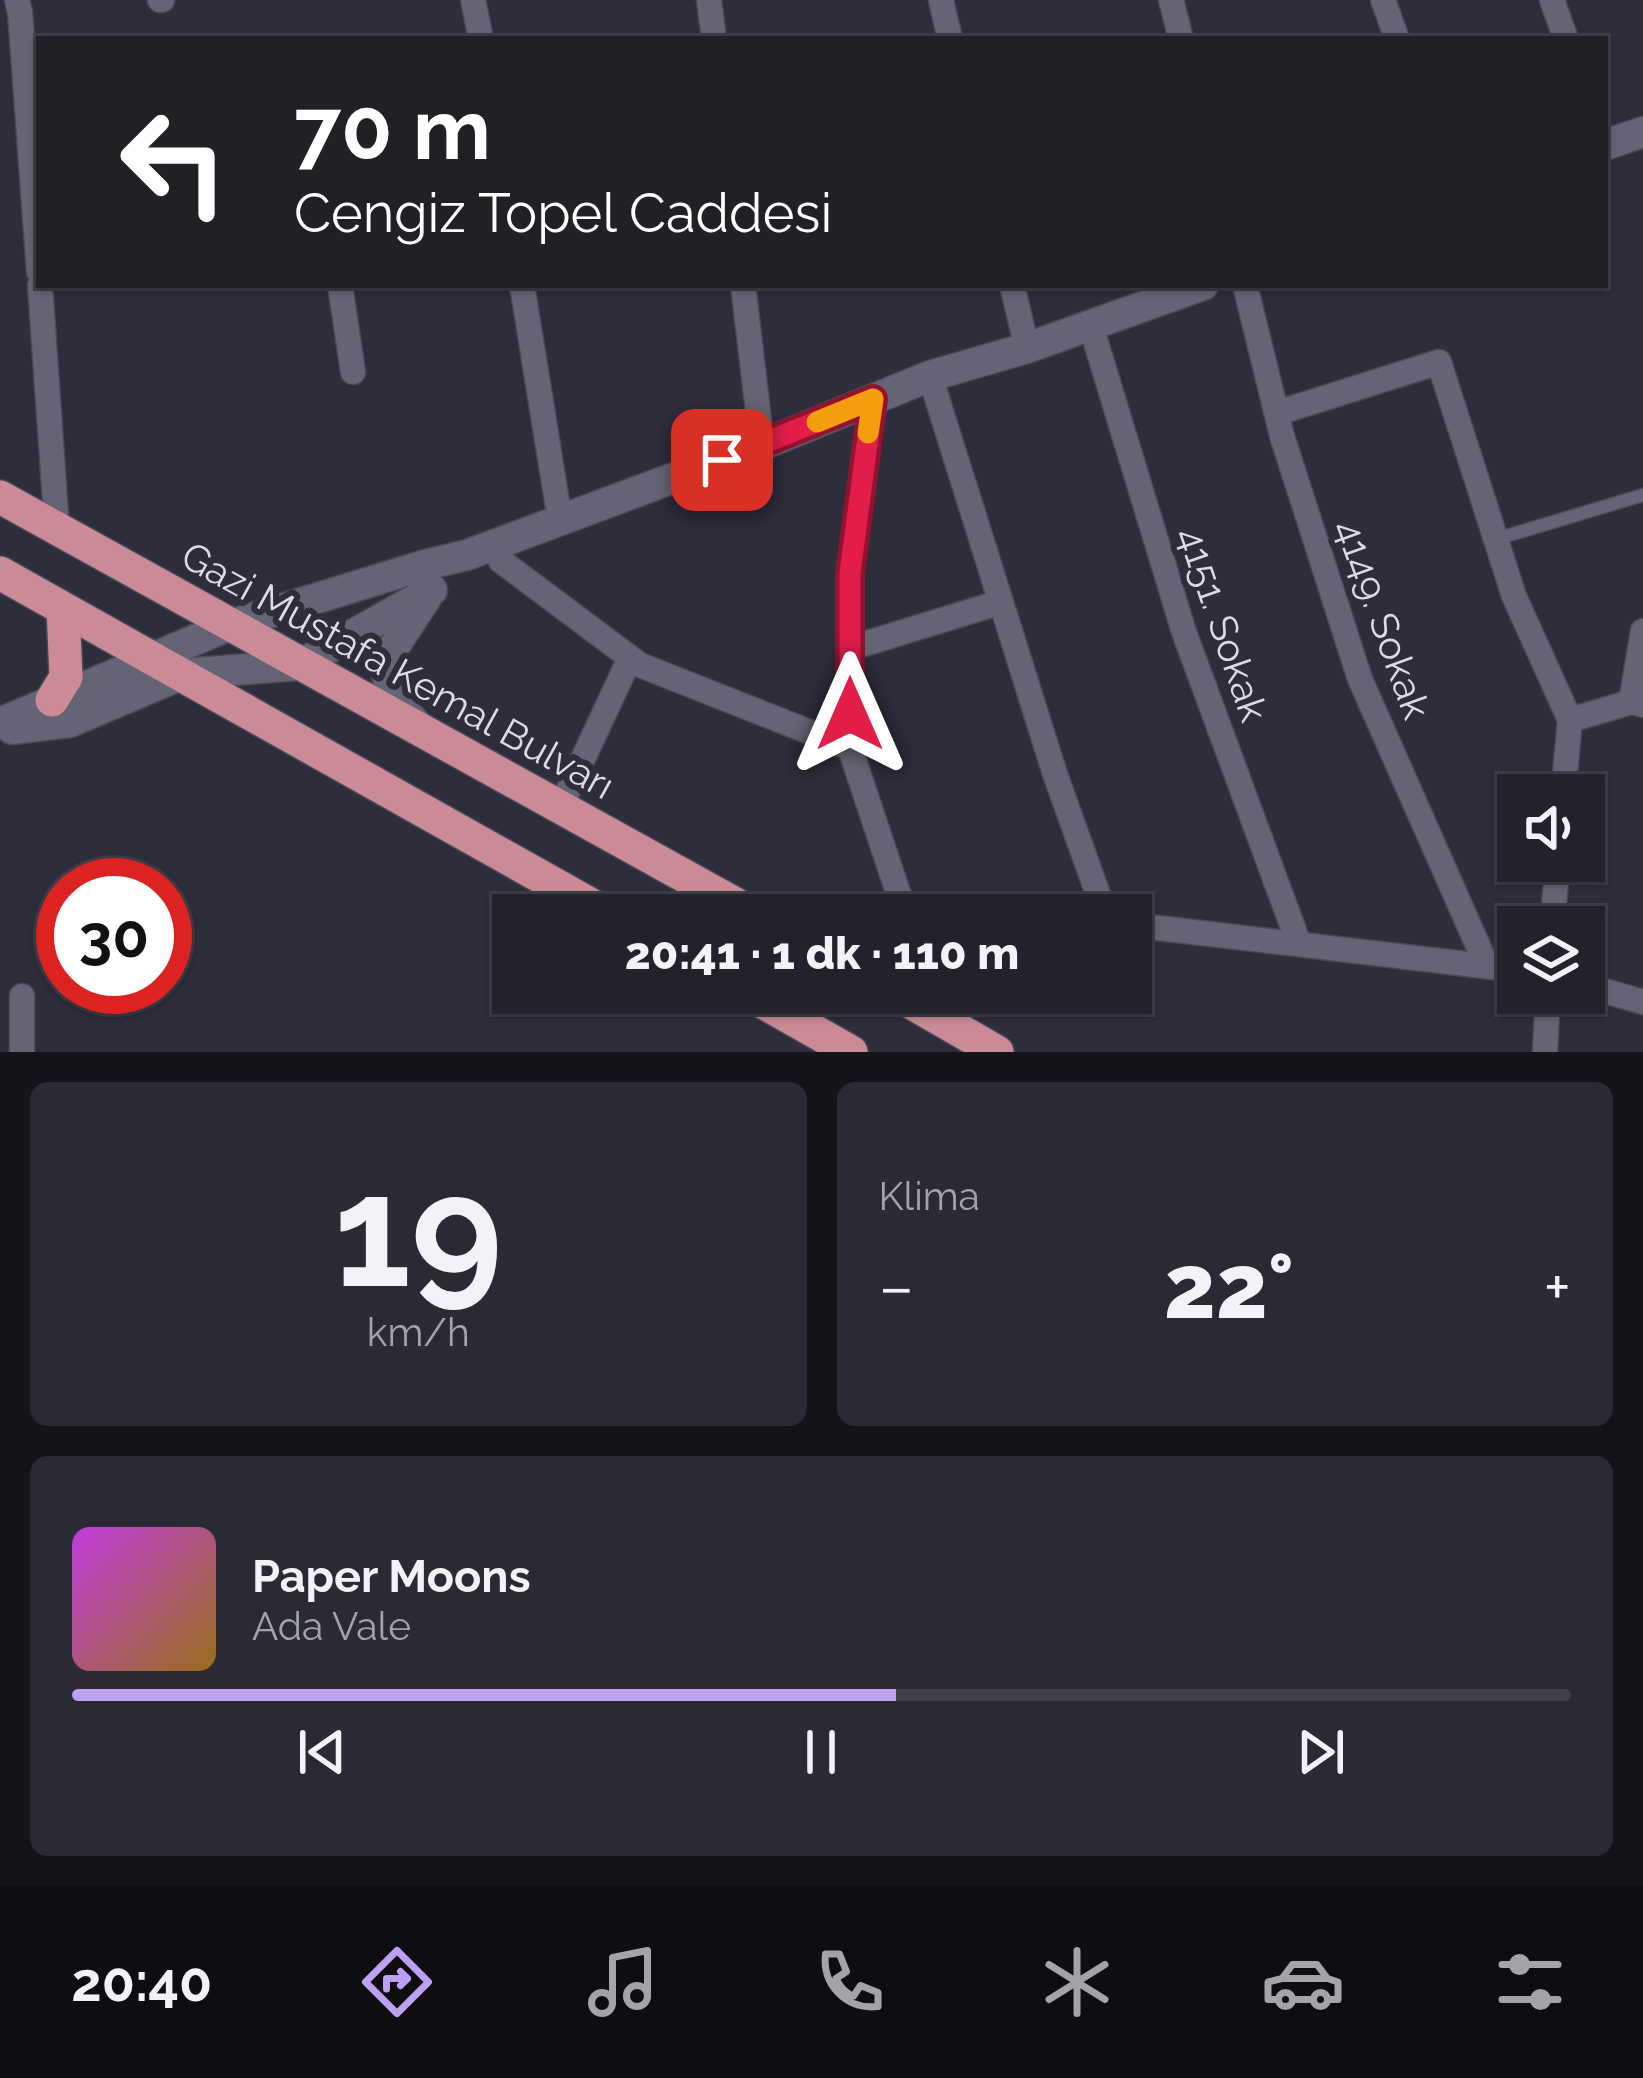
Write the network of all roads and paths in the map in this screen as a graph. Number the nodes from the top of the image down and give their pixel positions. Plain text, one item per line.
1 (473, 0) edge
2 (709, 0) edge
3 (941, 0) edge
4 (1171, 0) edge
5 (1382, 0) edge
6 (1552, 0) edge
7 (12, 9) edge
8 (480, 36) edge
9 (714, 36) edge
10 (949, 36) edge
11 (1180, 36) edge
12 (1396, 36) edge
13 (1565, 36) edge
14 (1643, 132) edge
15 (1608, 144) edge
16 (36, 243) edge
17 (40, 288) edge
18 (340, 288) edge
19 (522, 288) edge
20 (743, 288) edge
21 (1013, 288) edge
22 (1194, 288) edge
23 (1246, 288) edge
24 (1090, 323) junction
25 (1027, 348) junction
26 (353, 372) dead end
27 (930, 376) junction
28 (873, 399) junction
29 (1276, 413) junction
30 (762, 445) junction
31 (1643, 495) edge
32 (0, 497) edge
33 (560, 520) junction
34 (58, 529) junction
35 (1495, 539) junction
36 (501, 541) junction
37 (467, 555) junction
38 (0, 573) edge
39 (431, 590) junction
40 (1001, 602) junction
41 (63, 609) junction
42 (230, 626) junction
43 (1643, 631) edge
44 (850, 648) junction
45 (151, 658) junction
46 (630, 658) junction
47 (299, 665) junction
48 (183, 674) junction
49 (52, 700) junction
50 (1637, 704) edge
51 (1570, 720) junction
52 (0, 727) edge
53 (423, 731) junction
54 (850, 748) junction
55 (1566, 774) edge
56 (560, 808) junction
57 (572, 894) edge
58 (717, 894) edge
59 (897, 894) edge
60 (1098, 894) edge
61 (1152, 927) edge
62 (1299, 944) junction
63 (1487, 965) junction
64 (1497, 967) edge
65 (1605, 991) edge
66 (22, 996) dead end
67 (1643, 1003) edge
68 (784, 1014) edge
69 (931, 1014) edge
70 (1547, 1014) edge
71 (22, 1052) edge
72 (851, 1052) edge
73 (997, 1052) edge
74 (1545, 1052) edge

1 - 8 street
2 - 9 street
3 - 10 street
4 - 11 street
5 - 12 street
6 - 13 street
7 - 16 street
14 - 15 street
17 - 34 street
18 - 26 street
19 - 33 street
20 - 30 street
21 - 25 street
22 - 24 street
23 - 29 street, 4149. Sokak
24 - 25 street
24 - 62 street, 4151. Sokak
25 - 27 street
27 - 28 street
27 - 40 street
28 - 30 street
28 - 44 street
29 - 35 street
29 - 63 street, 4149. Sokak
30 - 33 street
31 - 35 lane
32 - 34 highway, Gazi Mustafa Kemal Bulvarı
33 - 36 street
34 - 42 highway, Gazi Mustafa Kemal Bulvarı
35 - 51 street
36 - 37 street
36 - 46 street
37 - 39 street
37 - 42 street
38 - 41 highway
39 - 47 street
39 - 53 street
40 - 44 street
40 - 60 street
41 - 45 highway
41 - 49 highway
42 - 45 street
42 - 47 highway, Gazi Mustafa Kemal Bulvarı
43 - 50 street
44 - 54 street
45 - 48 highway
45 - 49 street
46 - 54 street
46 - 56 street
47 - 48 street
47 - 53 highway, Gazi Mustafa Kemal Bulvarı
48 - 52 street
48 - 57 highway
49 - 52 street
50 - 51 street
51 - 55 street
53 - 56 highway, Gazi Mustafa Kemal Bulvarı
54 - 59 street
56 - 58 highway, Gazi Mustafa Kemal Bulvarı
61 - 62 street
62 - 63 street
63 - 64 street
65 - 67 street
66 - 71 street
68 - 72 highway
69 - 73 highway
70 - 74 street

